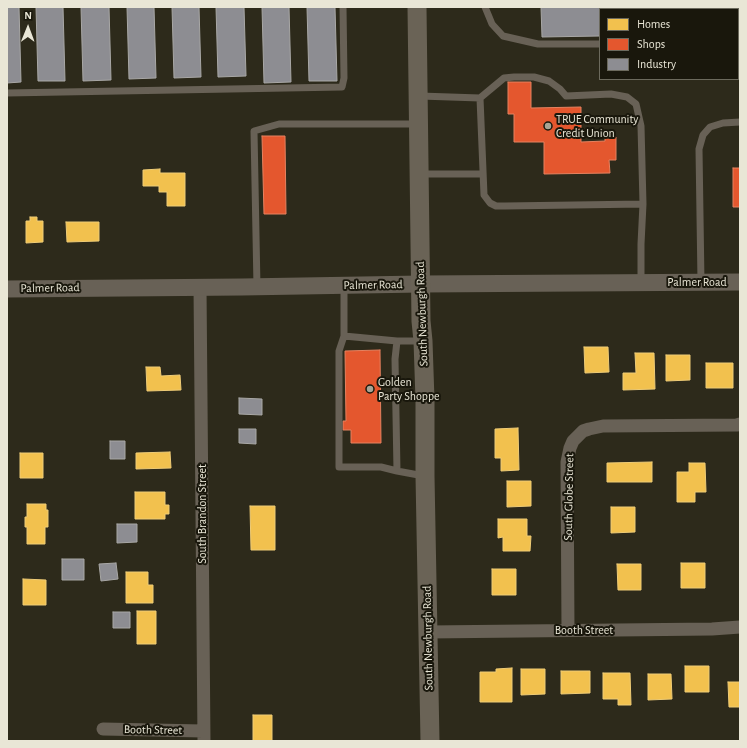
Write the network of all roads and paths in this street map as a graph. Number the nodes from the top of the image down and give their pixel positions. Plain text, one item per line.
1 (343, 7) edge
2 (417, 7) edge
3 (485, 7) edge
4 (599, 44) edge
5 (7, 93) edge
6 (418, 96) junction
7 (480, 98) junction
8 (740, 122) edge
9 (419, 124) junction
10 (419, 174) junction
11 (482, 174) junction
12 (643, 204) junction
13 (641, 282) junction
14 (701, 282) junction
15 (740, 282) edge
16 (421, 284) junction
17 (344, 285) junction
18 (200, 287) junction
19 (257, 287) junction
20 (7, 289) edge
21 (344, 336) junction
22 (397, 341) junction
23 (423, 341) junction
24 (740, 424) edge
25 (397, 471) junction
26 (425, 476) junction
27 (740, 627) edge
28 (568, 630) junction
29 (428, 632) junction
30 (103, 729) dead end
31 (203, 736) edge
32 (430, 741) edge

1 - 5 lane
2 - 6 main road, South Newburgh Road
3 - 4 lane
6 - 7 lane
6 - 9 main road, South Newburgh Road
7 - 11 lane
7 - 12 lane
8 - 14 lane
9 - 10 main road, South Newburgh Road
9 - 19 lane
10 - 11 lane
10 - 16 main road, South Newburgh Road
11 - 12 lane
12 - 13 lane
13 - 14 street, Palmer Road
13 - 16 street, Palmer Road
14 - 15 street, Palmer Road
16 - 17 street, Palmer Road
16 - 23 main road, South Newburgh Road
17 - 19 street, Palmer Road
17 - 21 lane
18 - 19 street, Palmer Road
18 - 20 street, Palmer Road
18 - 31 street, South Brandon Street
21 - 22 lane
21 - 25 lane
22 - 23 lane
22 - 25 lane
23 - 26 main road, South Newburgh Road
24 - 28 street, South Globe Street
25 - 26 lane
26 - 29 main road, South Newburgh Road
27 - 28 street, Booth Street
28 - 29 street, Booth Street
29 - 32 main road, South Newburgh Road
30 - 31 street, Booth Street

